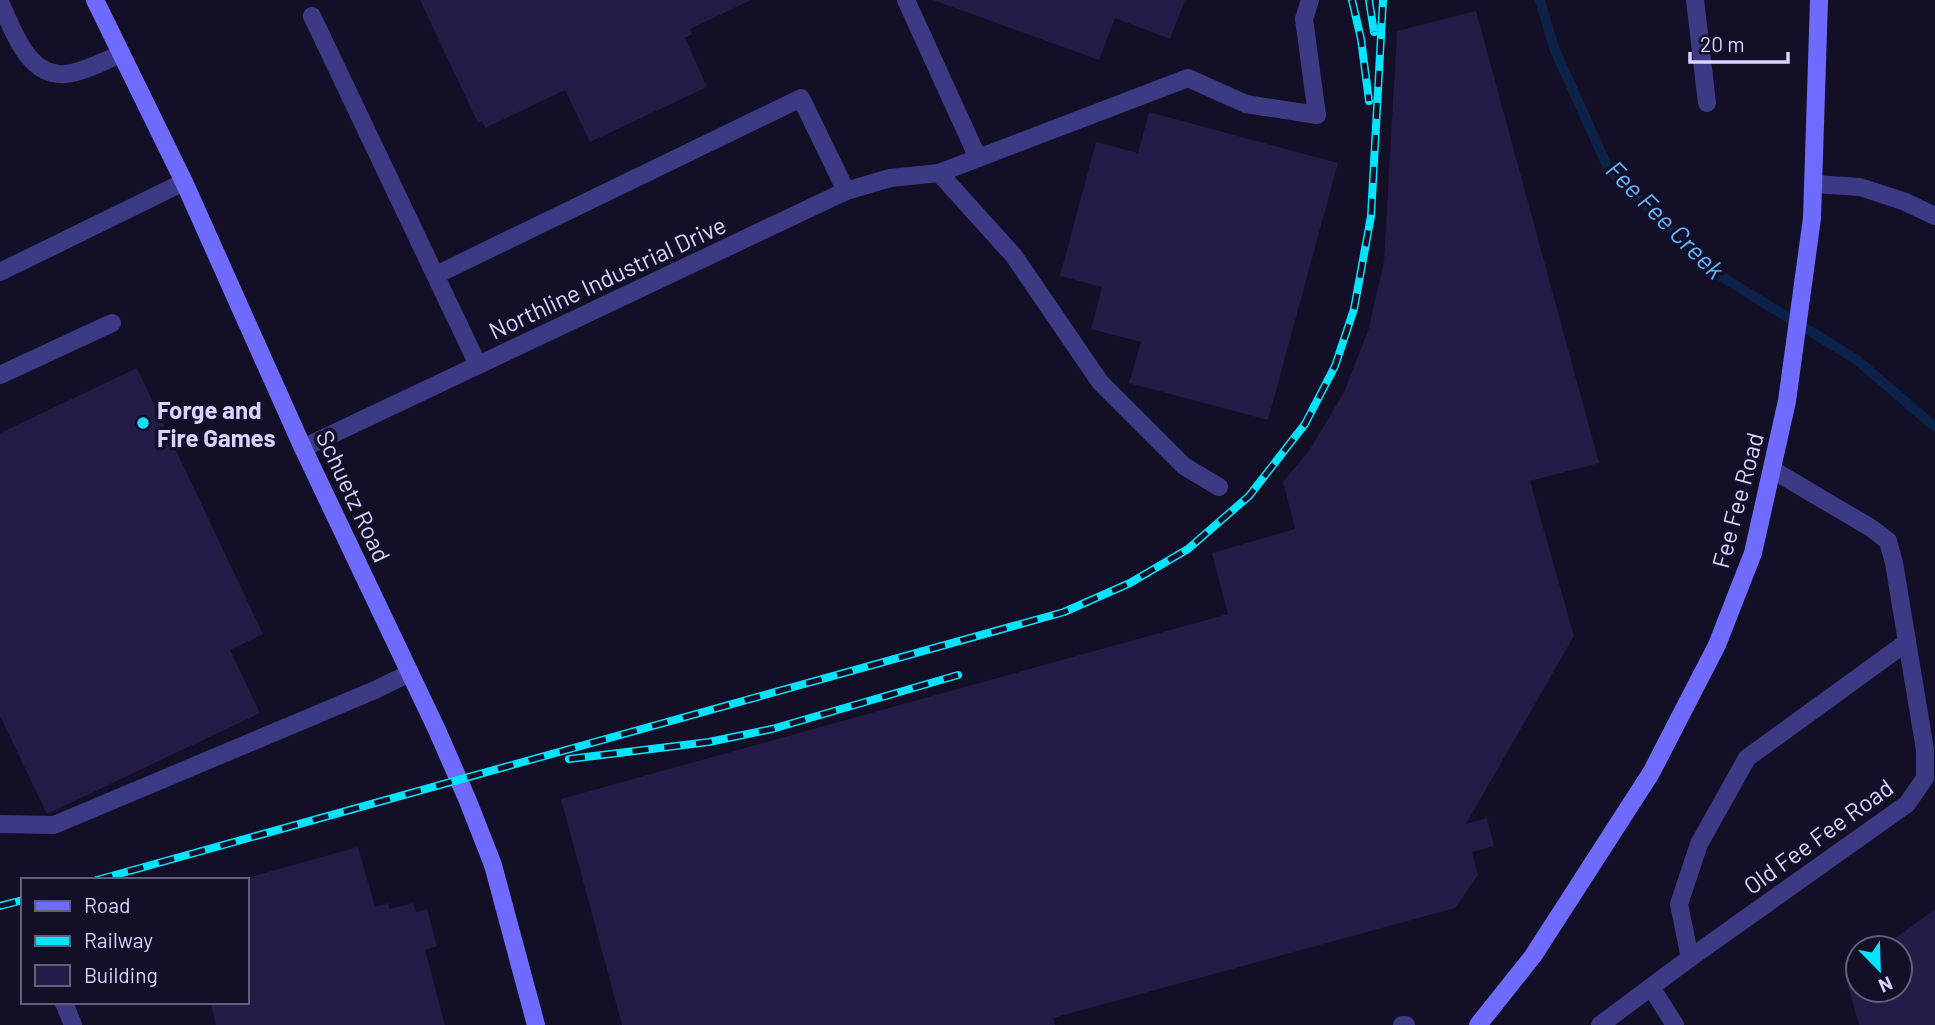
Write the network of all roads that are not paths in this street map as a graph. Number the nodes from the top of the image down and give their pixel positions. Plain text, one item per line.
1 (95, 0) edge
2 (906, 0) edge
3 (1310, 0) edge
4 (1695, 0) edge
5 (1819, 0) edge
6 (0, 2) edge
7 (312, 16) dead end
8 (121, 54) junction
9 (1707, 103) dead end
10 (978, 158) junction
11 (939, 173) junction
12 (184, 182) junction
13 (1814, 184) junction
14 (846, 191) junction
15 (1935, 216) edge
16 (0, 271) edge
17 (436, 275) junction
18 (112, 323) dead end
19 (478, 365) junction
20 (0, 375) edge
21 (303, 448) junction
22 (1773, 470) junction
23 (1219, 487) dead end
24 (1908, 642) junction
25 (410, 673) junction
26 (0, 824) edge
27 (1690, 958) junction
28 (1651, 987) junction
29 (64, 1004) edge
30 (73, 1025) edge
31 (536, 1025) edge
32 (1478, 1025) edge
33 (1600, 1025) edge
34 (1675, 1025) edge

1 - 8 main road, Schuetz Road
2 - 10 street
3 - 10 street, Northline Industrial Drive
4 - 9 street
5 - 13 main road, Fee Fee Road
6 - 8 street
7 - 17 street
8 - 12 main road, Schuetz Road
10 - 11 street, Northline Industrial Drive
11 - 14 street, Northline Industrial Drive
11 - 23 street
12 - 16 street
12 - 21 main road, Schuetz Road
13 - 15 street
13 - 22 main road, Fee Fee Road
14 - 17 street
14 - 19 street, Northline Industrial Drive
17 - 19 street
18 - 20 street
19 - 21 street, Northline Industrial Drive
21 - 25 main road, Schuetz Road
22 - 24 street, Old Fee Fee Road
22 - 32 main road, Fee Fee Road
24 - 27 street
24 - 27 street, Old Fee Fee Road
25 - 26 street
25 - 31 main road, Schuetz Road
27 - 28 street, Old Fee Fee Road
28 - 33 street, Old Fee Fee Road
28 - 34 street
29 - 30 street

